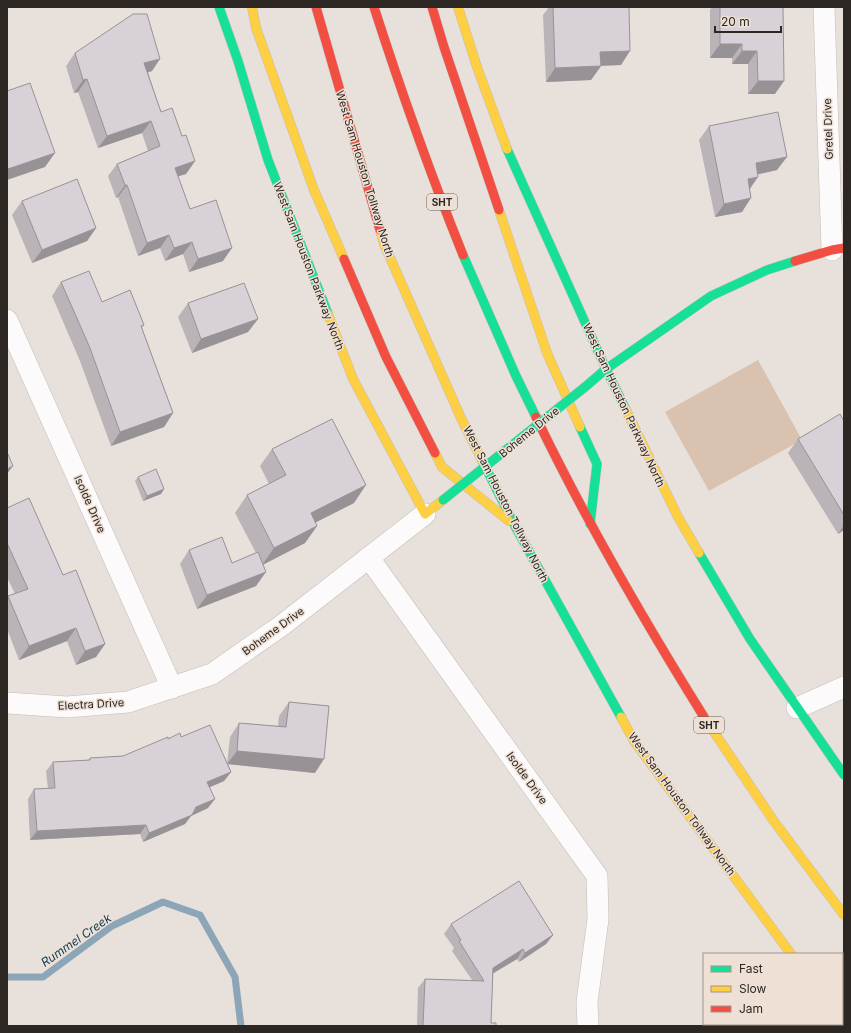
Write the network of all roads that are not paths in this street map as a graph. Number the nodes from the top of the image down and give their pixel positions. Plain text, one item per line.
1 (219, 7) edge
2 (252, 7) edge
3 (316, 7) edge
4 (374, 7) edge
5 (432, 7) edge
6 (458, 7) edge
7 (824, 7) edge
8 (838, 249) edge
9 (7, 320) edge
10 (606, 369) junction
11 (425, 514) junction
12 (590, 524) junction
13 (515, 526) junction
14 (369, 558) junction
15 (844, 687) edge
16 (172, 688) junction
17 (7, 703) edge
18 (797, 708) junction
19 (844, 775) edge
20 (844, 915) edge
21 (790, 953) edge
22 (588, 1026) edge

1 - 11 main road, West Sam Houston Parkway North
2 - 13 main road
3 - 13 main road, West Sam Houston Tollway North
4 - 12 main road, SHT
5 - 12 main road
6 - 10 main road, West Sam Houston Parkway North
7 - 8 street, Gretel Drive
8 - 10 main road, Boheme Drive
9 - 16 street, Isolde Drive
10 - 11 main road, Boheme Drive, bridge
10 - 18 main road, West Sam Houston Parkway North
11 - 14 street, Boheme Drive
12 - 20 main road, SHT
13 - 21 main road, West Sam Houston Tollway North
14 - 16 street, Boheme Drive
14 - 22 street, Isolde Drive
15 - 18 street
16 - 17 street, Electra Drive
18 - 19 main road, West Sam Houston Parkway North

